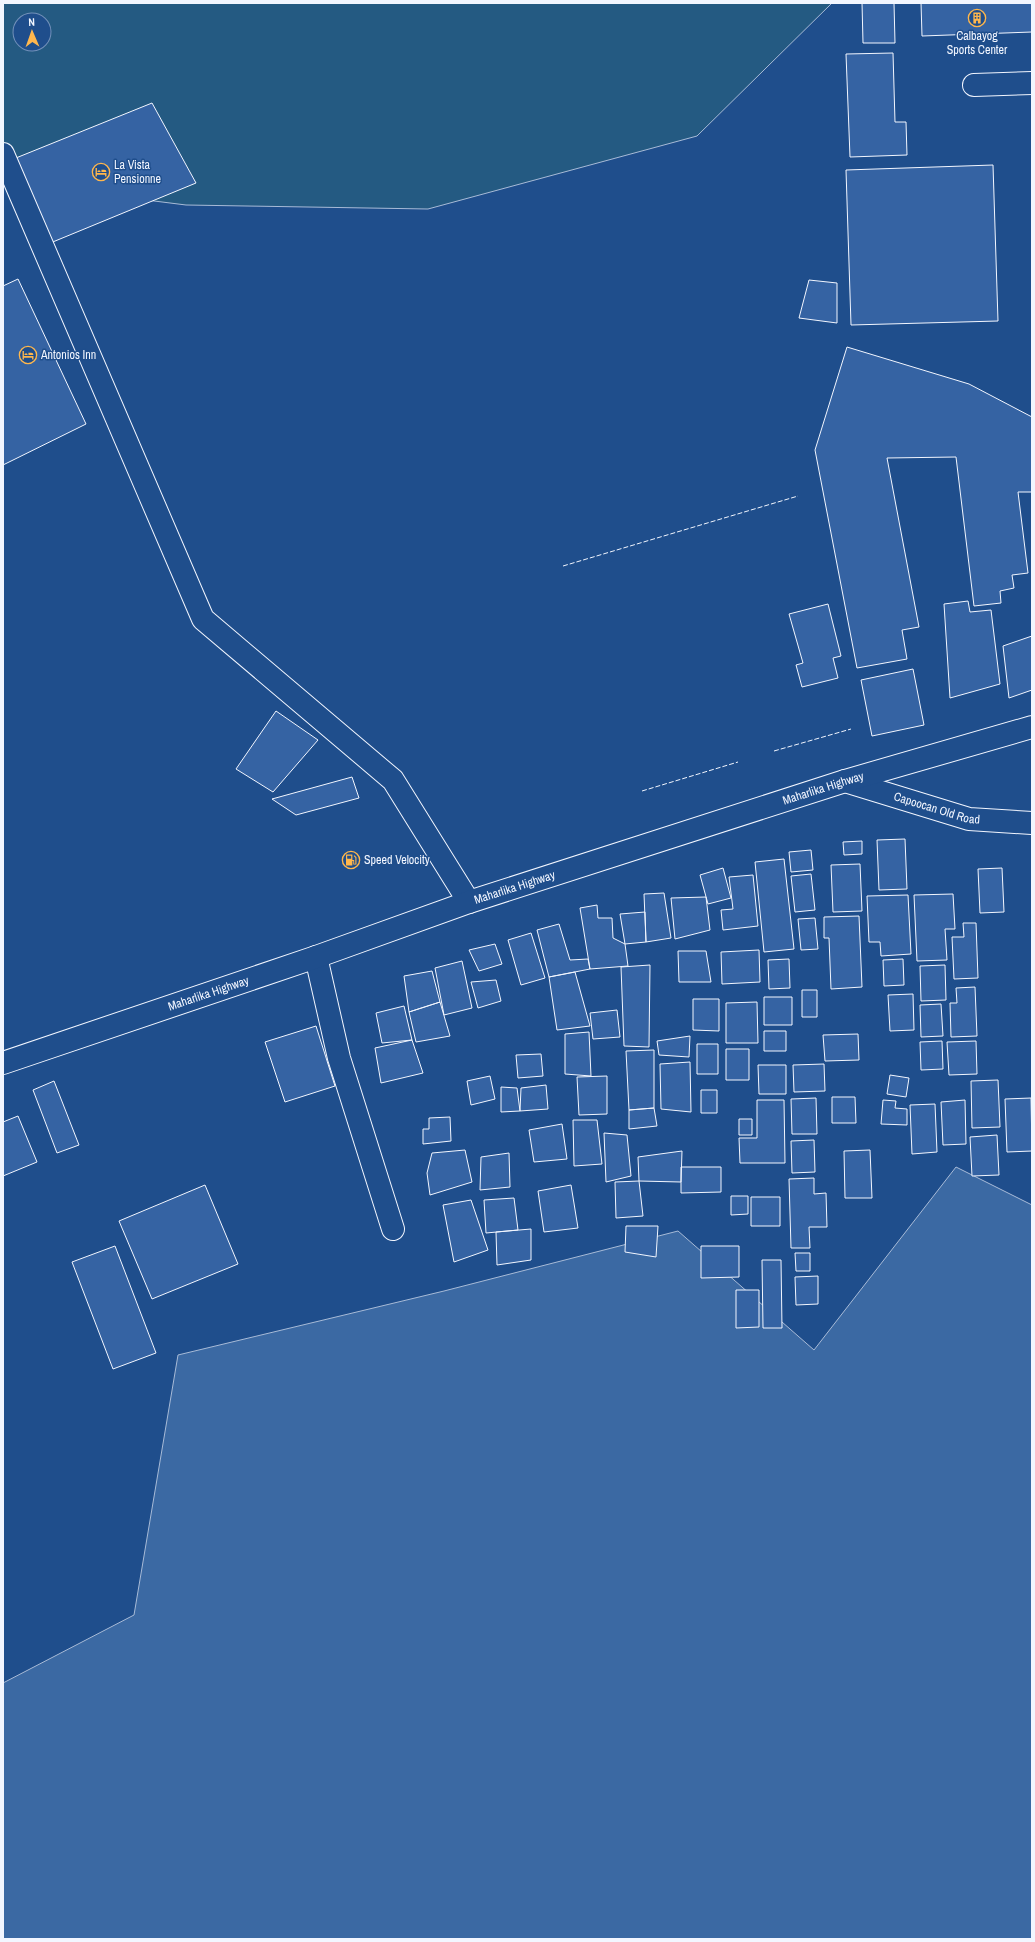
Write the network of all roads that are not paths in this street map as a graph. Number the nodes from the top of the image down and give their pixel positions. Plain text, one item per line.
1 (1032, 83) edge
2 (974, 85) dead end
3 (3, 154) edge
4 (1032, 727) edge
5 (845, 781) junction
6 (1032, 823) edge
7 (469, 902) junction
8 (316, 957) junction
9 (3, 1063) edge
10 (393, 1229) dead end

1 - 2 street
3 - 7 street
4 - 5 street, Maharlika Highway
5 - 6 street, Capoocan Old Road
5 - 7 street, Maharlika Highway
7 - 8 street, Maharlika Highway
8 - 9 street, Maharlika Highway
8 - 10 street

